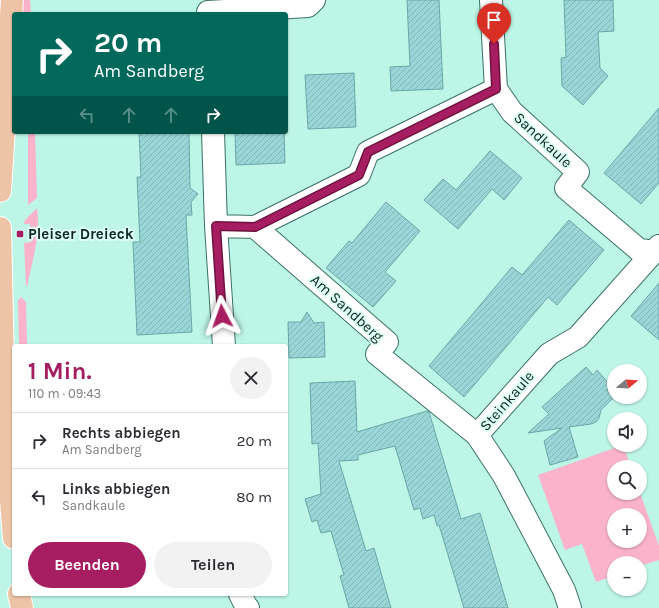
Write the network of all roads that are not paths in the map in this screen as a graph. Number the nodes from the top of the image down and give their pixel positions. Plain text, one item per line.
1 (12, 0) edge
2 (314, 0) edge
3 (491, 0) edge
4 (208, 9) edge
5 (496, 89) junction
6 (213, 134) edge
7 (0, 191) edge
8 (216, 226) junction
9 (255, 227) junction
10 (0, 228) edge
11 (658, 250) edge
12 (224, 344) edge
13 (477, 434) junction
14 (12, 513) edge
15 (19, 596) edge
16 (241, 596) edge
17 (22, 608) edge
18 (248, 608) edge
19 (570, 608) edge

1 - 7 main road
2 - 4 street
3 - 5 street
5 - 9 street
5 - 11 street, Sandkaule
6 - 8 street
8 - 9 street
8 - 12 street
9 - 13 street, Am Sandberg
10 - 14 main road
11 - 13 street, Steinkaule
13 - 19 street, Steinkaule
15 - 17 main road
16 - 18 street

